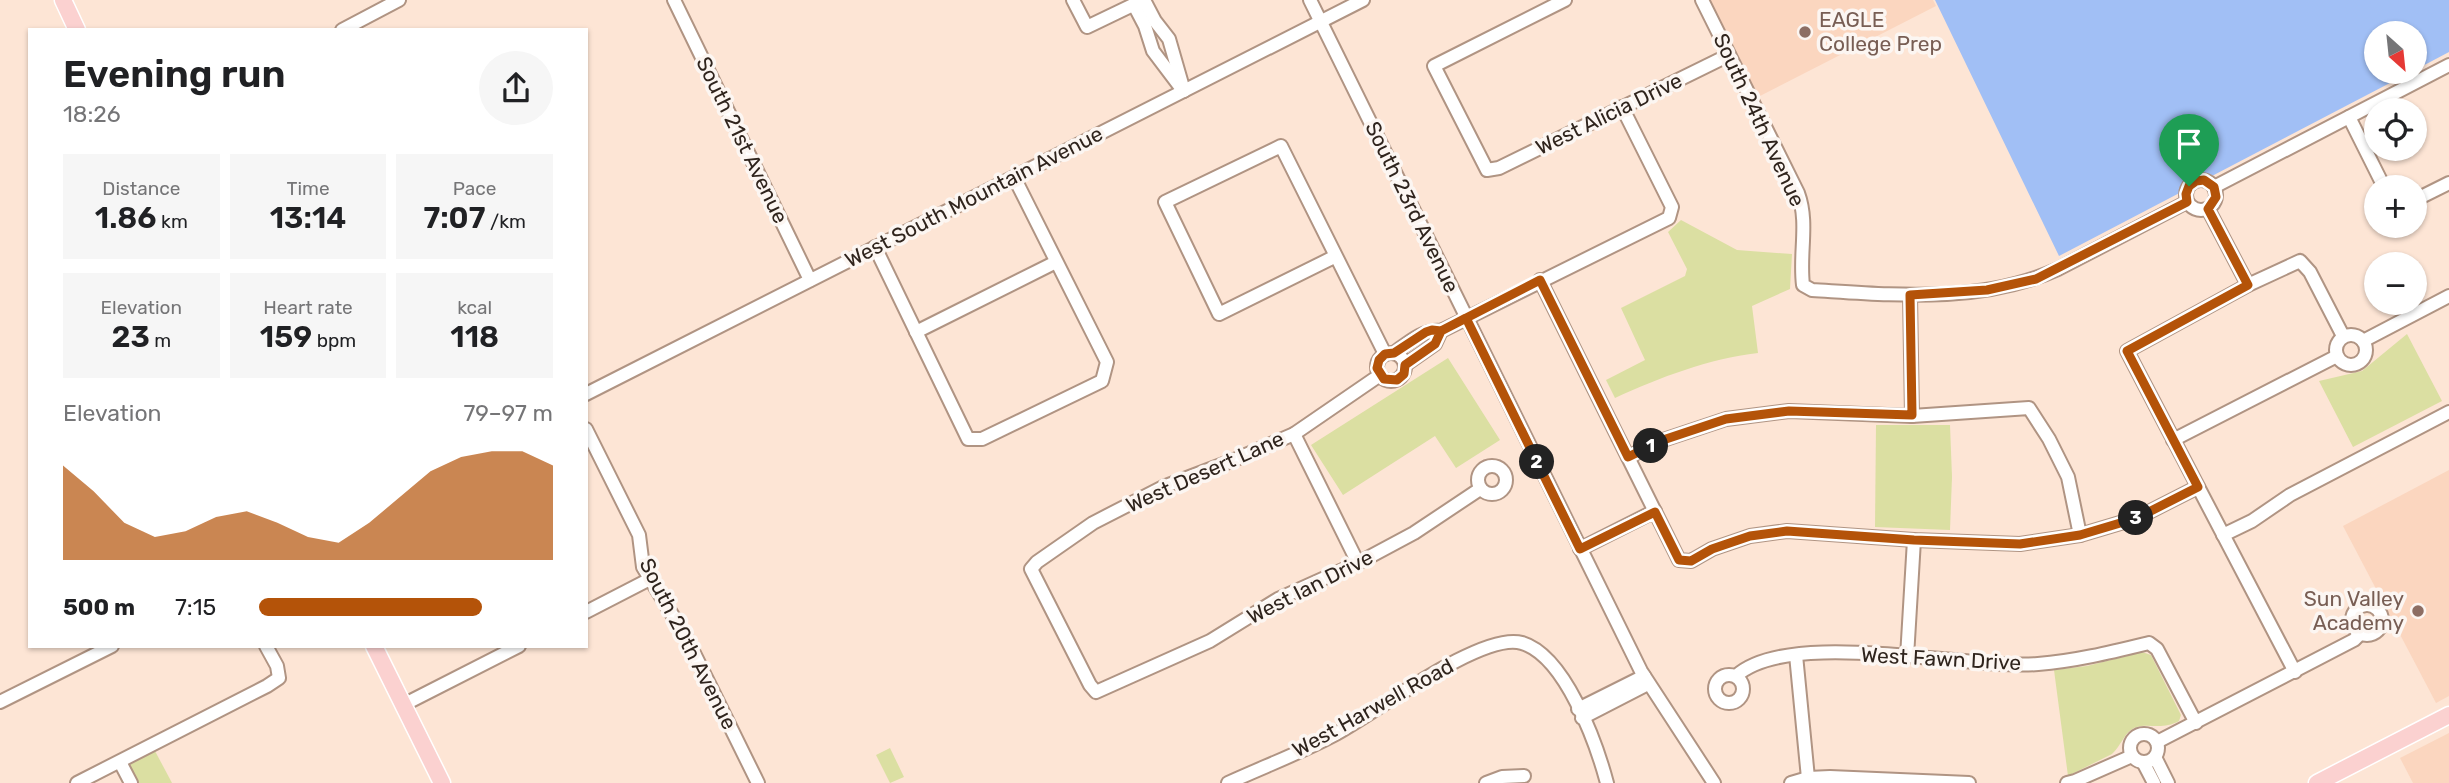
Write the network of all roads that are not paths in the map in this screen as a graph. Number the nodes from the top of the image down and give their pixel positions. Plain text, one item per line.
1 (63, 0) edge
2 (399, 0) edge
3 (674, 0) edge
4 (1073, 0) edge
5 (1310, 0) edge
6 (1363, 0) edge
7 (1565, 0) edge
8 (1702, 0) edge
9 (1140, 2) edge
10 (1320, 22) junction
11 (76, 28) edge
12 (346, 28) edge
13 (1729, 55) junction
14 (2449, 65) edge
15 (1184, 91) junction
16 (1622, 107) junction
17 (2349, 117) junction
18 (2378, 175) edge
19 (1013, 177) junction
20 (2449, 183) edge
21 (2214, 187) junction
22 (2427, 194) edge
23 (2187, 202) junction
24 (2208, 209) junction
25 (875, 247) junction
26 (1336, 256) junction
27 (1056, 261) junction
28 (810, 280) junction
29 (1540, 280) junction
30 (2248, 285) junction
31 (1910, 295) junction
32 (2449, 296) edge
33 (1466, 318) junction
34 (1441, 331) junction
35 (916, 332) junction
36 (2343, 336) junction
37 (1416, 338) junction
38 (2363, 341) junction
39 (1390, 353) junction
40 (1424, 353) junction
41 (2337, 356) junction
42 (1405, 365) junction
43 (1380, 375) junction
44 (588, 393) edge
45 (2449, 412) edge
46 (1912, 415) junction
47 (588, 433) edge
48 (1294, 433) junction
49 (2173, 440) junction
50 (1628, 457) junction
51 (2198, 487) junction
52 (1480, 489) dead end
53 (1655, 512) junction
54 (2080, 535) junction
55 (2223, 535) junction
56 (1914, 540) junction
57 (1580, 549) junction
58 (1358, 563) junction
59 (650, 579) junction
60 (588, 610) edge
61 (2361, 633) dead end
62 (108, 648) edge
63 (267, 648) edge
64 (375, 648) edge
65 (515, 648) edge
66 (1796, 655) junction
67 (1907, 657) junction
68 (2295, 672) junction
69 (1736, 676) dead end
70 (1646, 680) junction
71 (1096, 692) joint
72 (0, 702) edge
73 (403, 705) junction
74 (1580, 713) junction
75 (2449, 715) edge
76 (2196, 723) junction
77 (2157, 742) junction
78 (2143, 758) junction
79 (120, 762) junction
80 (1524, 776) dead end
81 (1808, 778) junction
82 (1866, 780) edge
83 (77, 783) edge
84 (131, 783) edge
85 (442, 783) edge
86 (758, 783) edge
87 (1228, 783) edge
88 (1486, 783) edge
89 (1607, 783) edge
90 (1714, 783) edge
91 (1791, 783) edge
92 (1969, 783) edge
93 (2067, 783) edge
94 (2154, 783) edge
95 (2168, 783) edge
96 (2317, 783) edge

1 - 11 main road
2 - 12 street
3 - 28 street, South 21st Avenue
4 - 9 street
5 - 10 street, South 23rd Avenue
6 - 10 street, West South Mountain Avenue
7 - 16 street, West Alicia Drive
8 - 13 street, South 24th Avenue
9 - 15 street
9 - 15 street
10 - 15 street, West South Mountain Avenue
10 - 33 street, South 23rd Avenue
13 - 16 street, West Alicia Drive
13 - 31 street, South 24th Avenue
14 - 17 street
15 - 19 street, West South Mountain Avenue
16 - 29 street
17 - 18 street
17 - 21 street
19 - 25 street, West South Mountain Avenue
19 - 27 street
20 - 22 street
21 - 23 street
21 - 24 street
23 - 24 street
23 - 31 street
24 - 30 street
25 - 28 street, West South Mountain Avenue
25 - 35 street
26 - 26 street
26 - 39 street
27 - 35 street
27 - 35 street
28 - 44 street, West South Mountain Avenue
29 - 33 street
29 - 50 street
30 - 36 street
30 - 49 street
31 - 46 street
32 - 38 street
33 - 34 street
33 - 57 street, South 23rd Avenue
34 - 37 street
34 - 40 street
36 - 38 street
36 - 41 street
37 - 39 street
37 - 40 street
38 - 41 street
39 - 42 street
39 - 43 street
40 - 42 street
41 - 49 street
42 - 43 street
43 - 48 street, West Desert Lane
45 - 55 street
46 - 50 street
46 - 54 street
47 - 59 street, South 20th Avenue
48 - 58 street
48 - 71 street, West Desert Lane
49 - 51 street
50 - 53 street
51 - 54 street
51 - 55 street
52 - 58 street, West Ian Drive
53 - 56 street
53 - 57 street
54 - 56 street
55 - 68 street
56 - 67 street
57 - 70 street, South 23rd Avenue
58 - 71 street, West Ian Drive
59 - 60 street
59 - 86 street, South 20th Avenue
61 - 68 street
62 - 72 street
63 - 79 street
64 - 73 main road
65 - 73 street
66 - 67 street, West Fawn Drive
66 - 69 street, West Fawn Drive
66 - 81 street
67 - 76 street, West Fawn Drive
68 - 76 street
70 - 74 street
70 - 90 street, South 23rd Avenue
73 - 85 main road
74 - 87 street, West Harwell Road
74 - 89 street
75 - 96 main road
76 - 77 street
77 - 78 street
77 - 78 street
78 - 93 street
78 - 94 street
78 - 95 street
79 - 83 street
79 - 84 street
80 - 88 street
81 - 82 street
81 - 91 street
82 - 92 street

